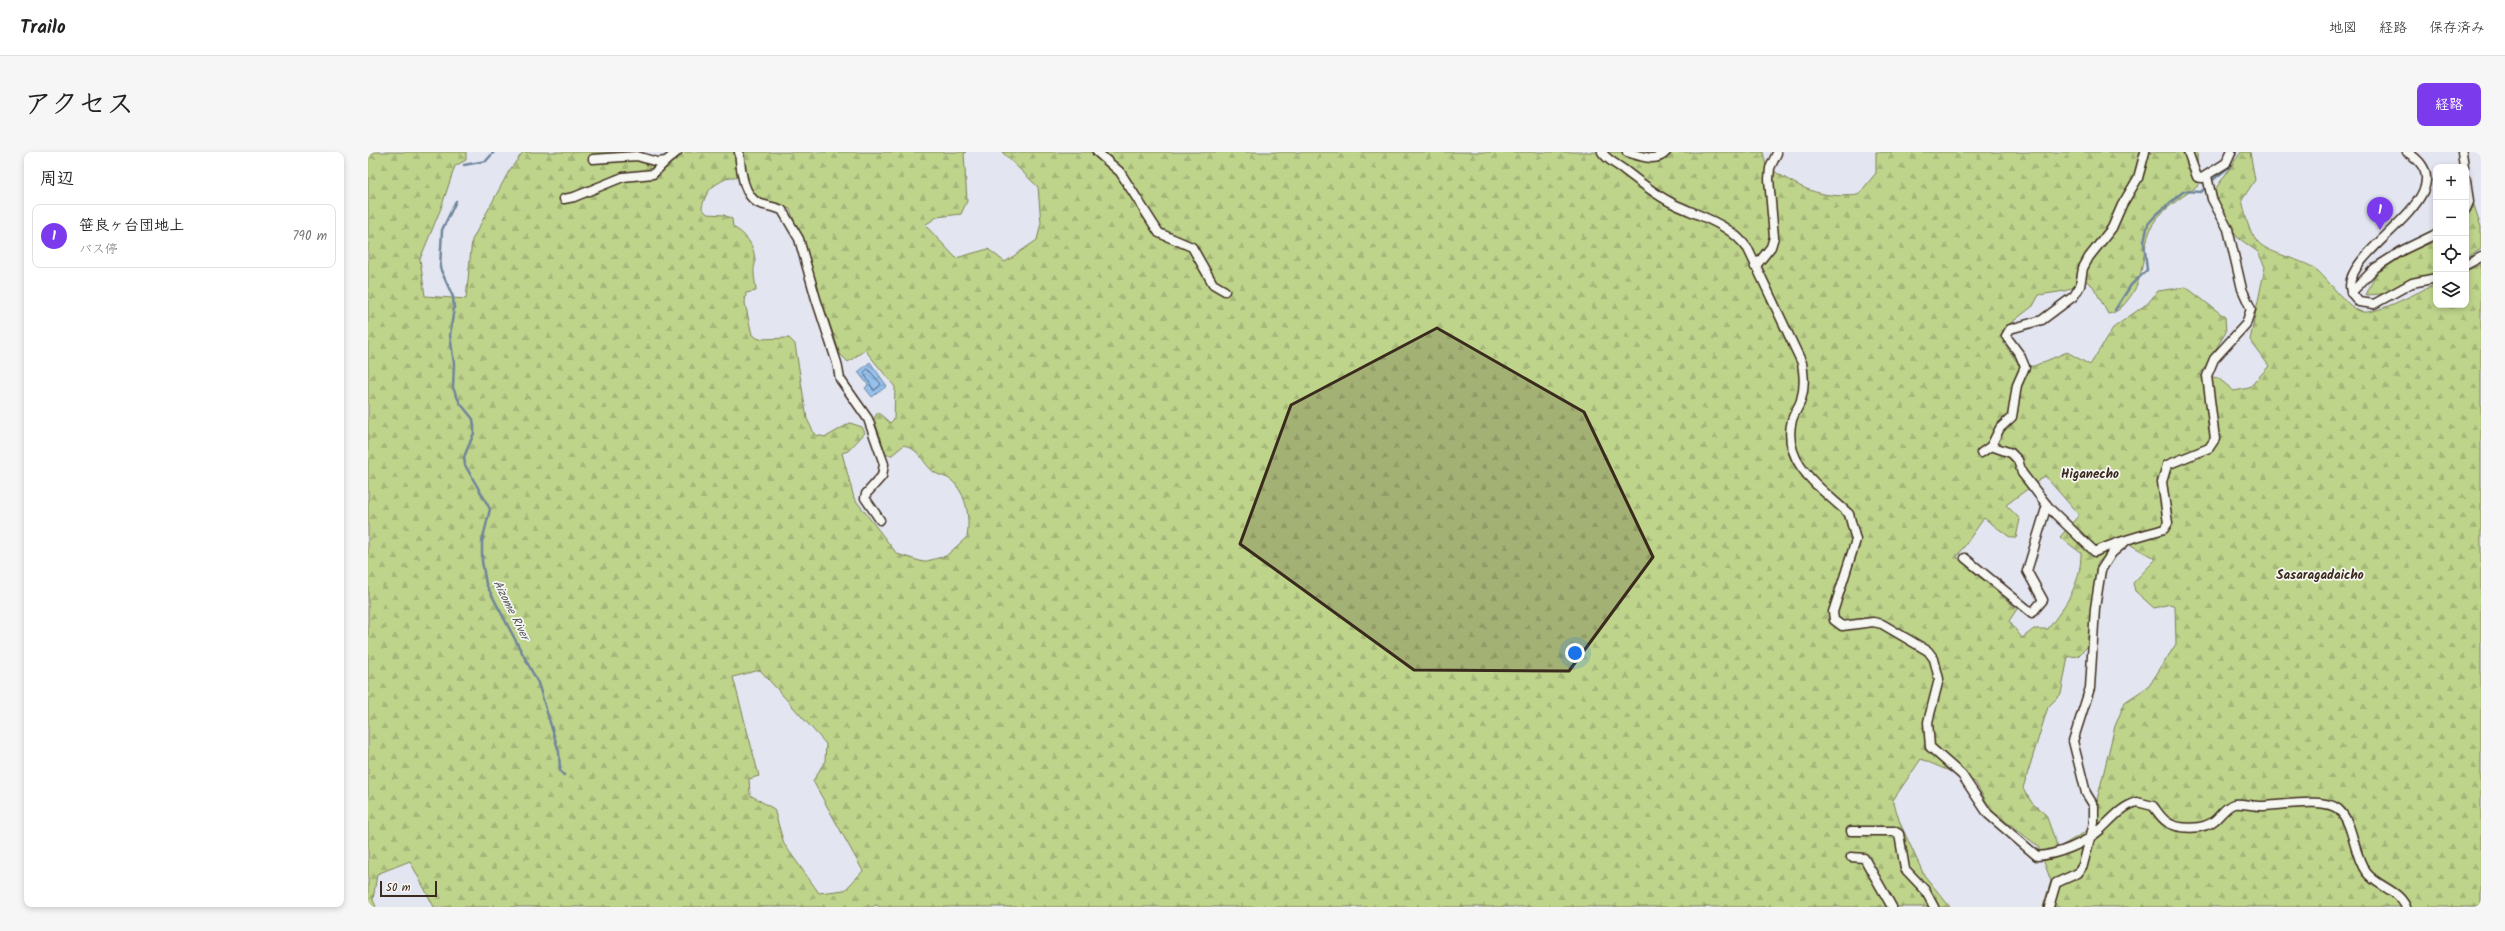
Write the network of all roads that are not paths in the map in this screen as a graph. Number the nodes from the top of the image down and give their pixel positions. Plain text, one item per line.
1 (677, 152) edge
2 (739, 152) edge
3 (1097, 152) edge
4 (1602, 152) edge
5 (1627, 152) edge
6 (1666, 152) edge
7 (2145, 152) edge
8 (2188, 152) edge
9 (2231, 152) edge
10 (2407, 152) edge
11 (2462, 152) edge
12 (1777, 153) dead end
13 (593, 158) dead end
14 (666, 161) junction
15 (2464, 164) edge
16 (2207, 176) junction
17 (564, 199) dead end
18 (2433, 235) edge
19 (2481, 258) edge
20 (2469, 264) edge
21 (1755, 267) junction
22 (2433, 279) edge
23 (1225, 291) dead end
24 (2351, 293) junction
25 (1991, 446) junction
26 (1981, 453) dead end
27 (2047, 505) junction
28 (880, 520) dead end
29 (2124, 542) junction
30 (1965, 558) dead end
31 (1851, 831) dead end
32 (2091, 836) junction
33 (1851, 857) dead end
34 (1892, 907) edge
35 (1934, 907) edge
36 (2049, 907) edge
37 (2406, 907) edge

1 - 14 street
2 - 28 street
3 - 23 street
4 - 21 street
5 - 6 street
7 - 25 street
8 - 16 street
9 - 16 street
10 - 24 street
11 - 15 street
12 - 21 street
13 - 14 street
14 - 17 street
16 - 29 street
18 - 24 street
19 - 20 street
21 - 32 street
22 - 24 street
25 - 26 street
25 - 27 street
27 - 29 street
27 - 30 street
29 - 32 street
31 - 35 street
32 - 36 street
32 - 37 street
33 - 34 street

